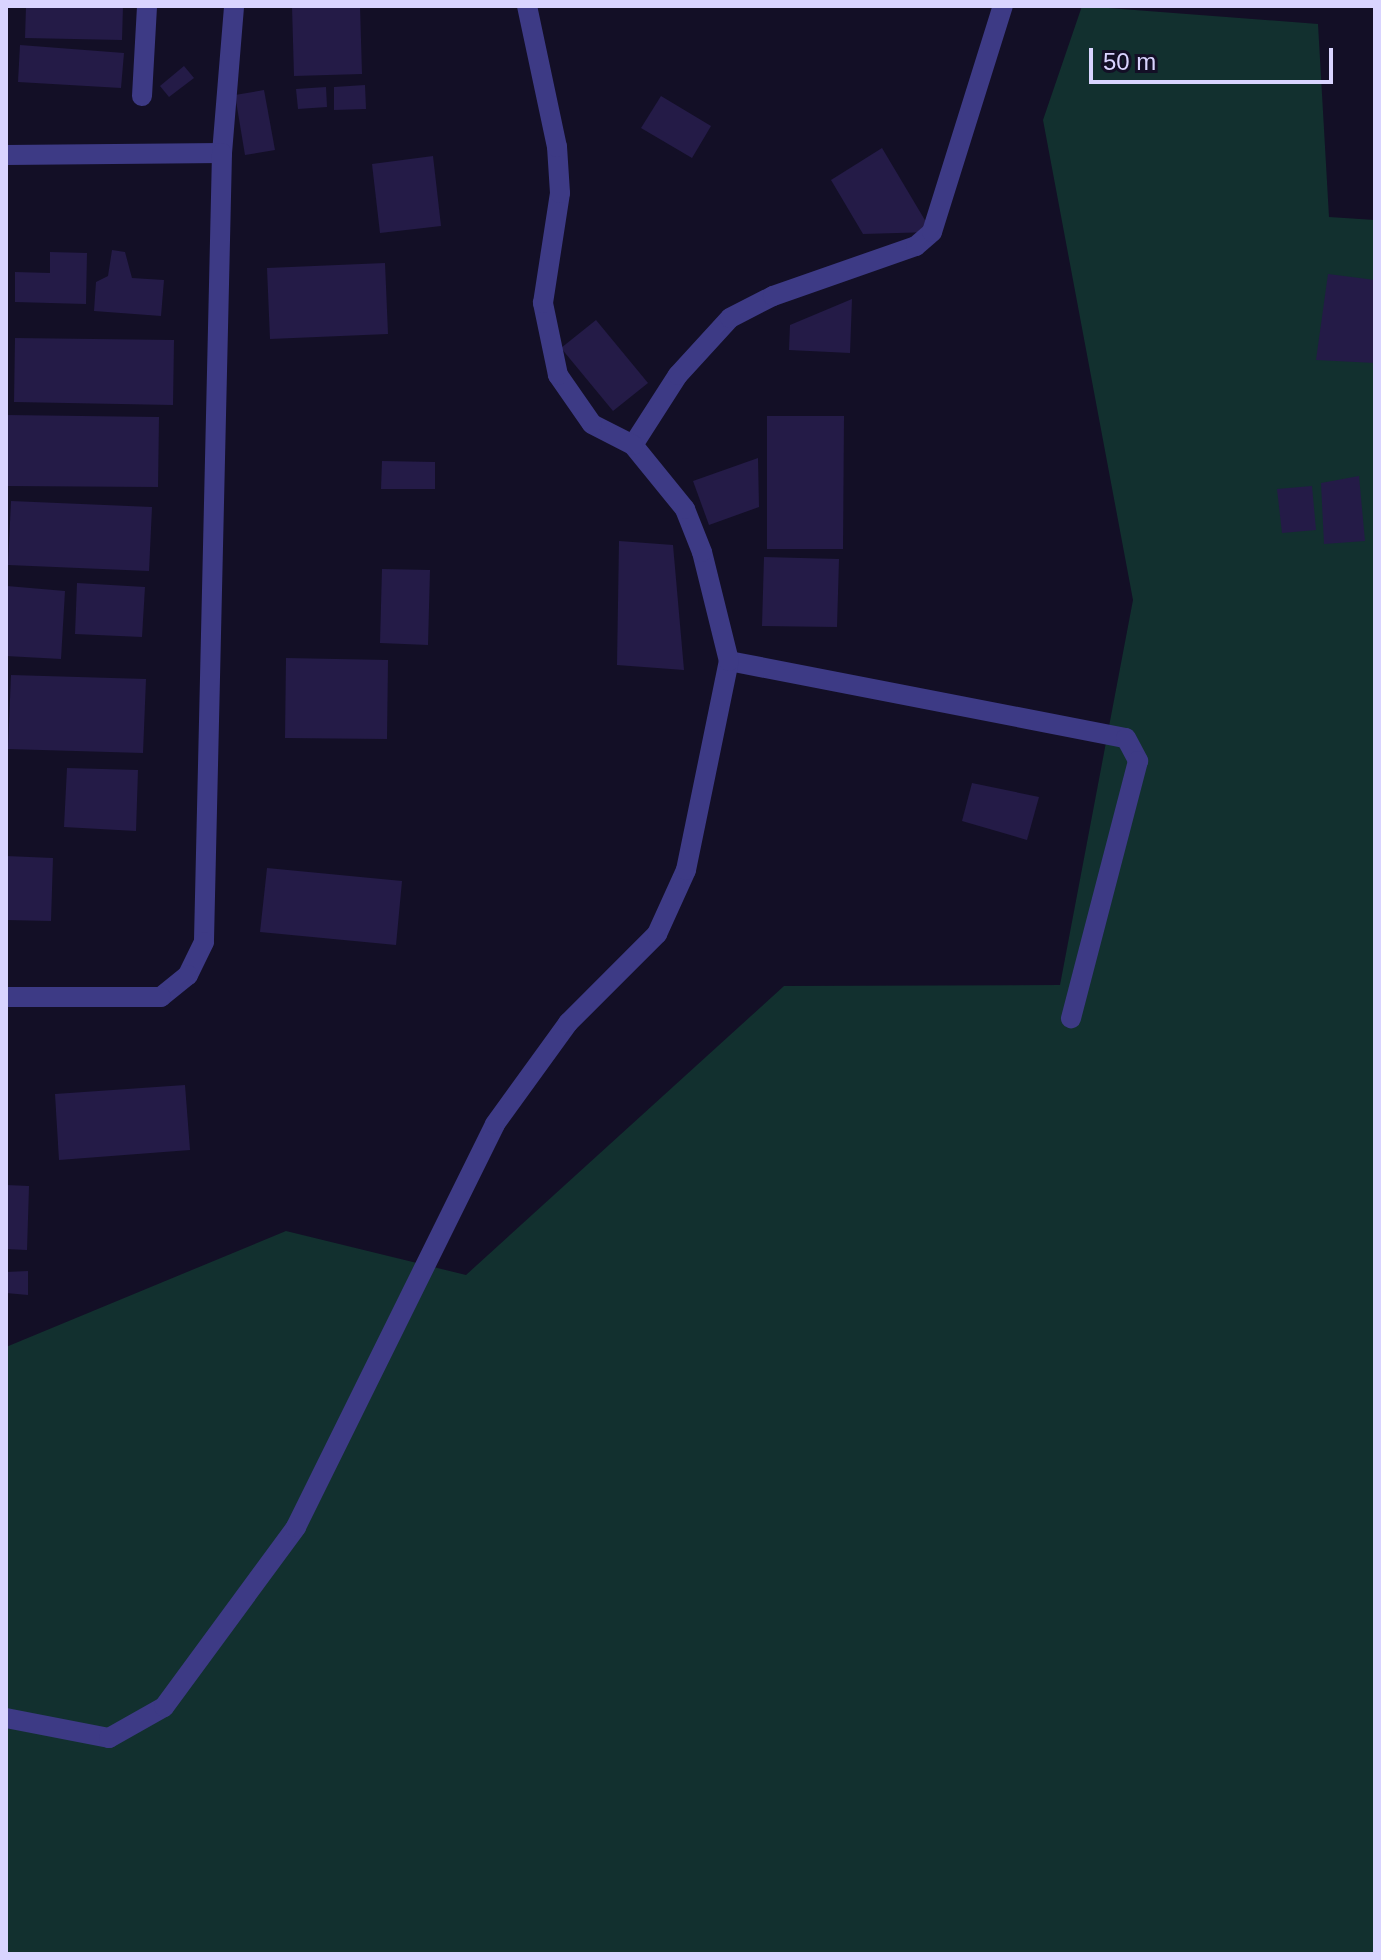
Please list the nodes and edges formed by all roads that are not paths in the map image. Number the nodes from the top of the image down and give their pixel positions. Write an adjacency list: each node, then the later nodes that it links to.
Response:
1 (147, 6): 5 (street)
2 (234, 6): 6 (street)
3 (527, 6): 8 (street)
4 (1003, 6): 8 (street)
5 (142, 96)
6 (222, 153): 7 (street); 10 (street)
7 (6, 155)
8 (633, 445): 9 (street)
9 (729, 661): 11 (street); 12 (street)
10 (6, 997)
11 (1071, 1018)
12 (6, 1718)

